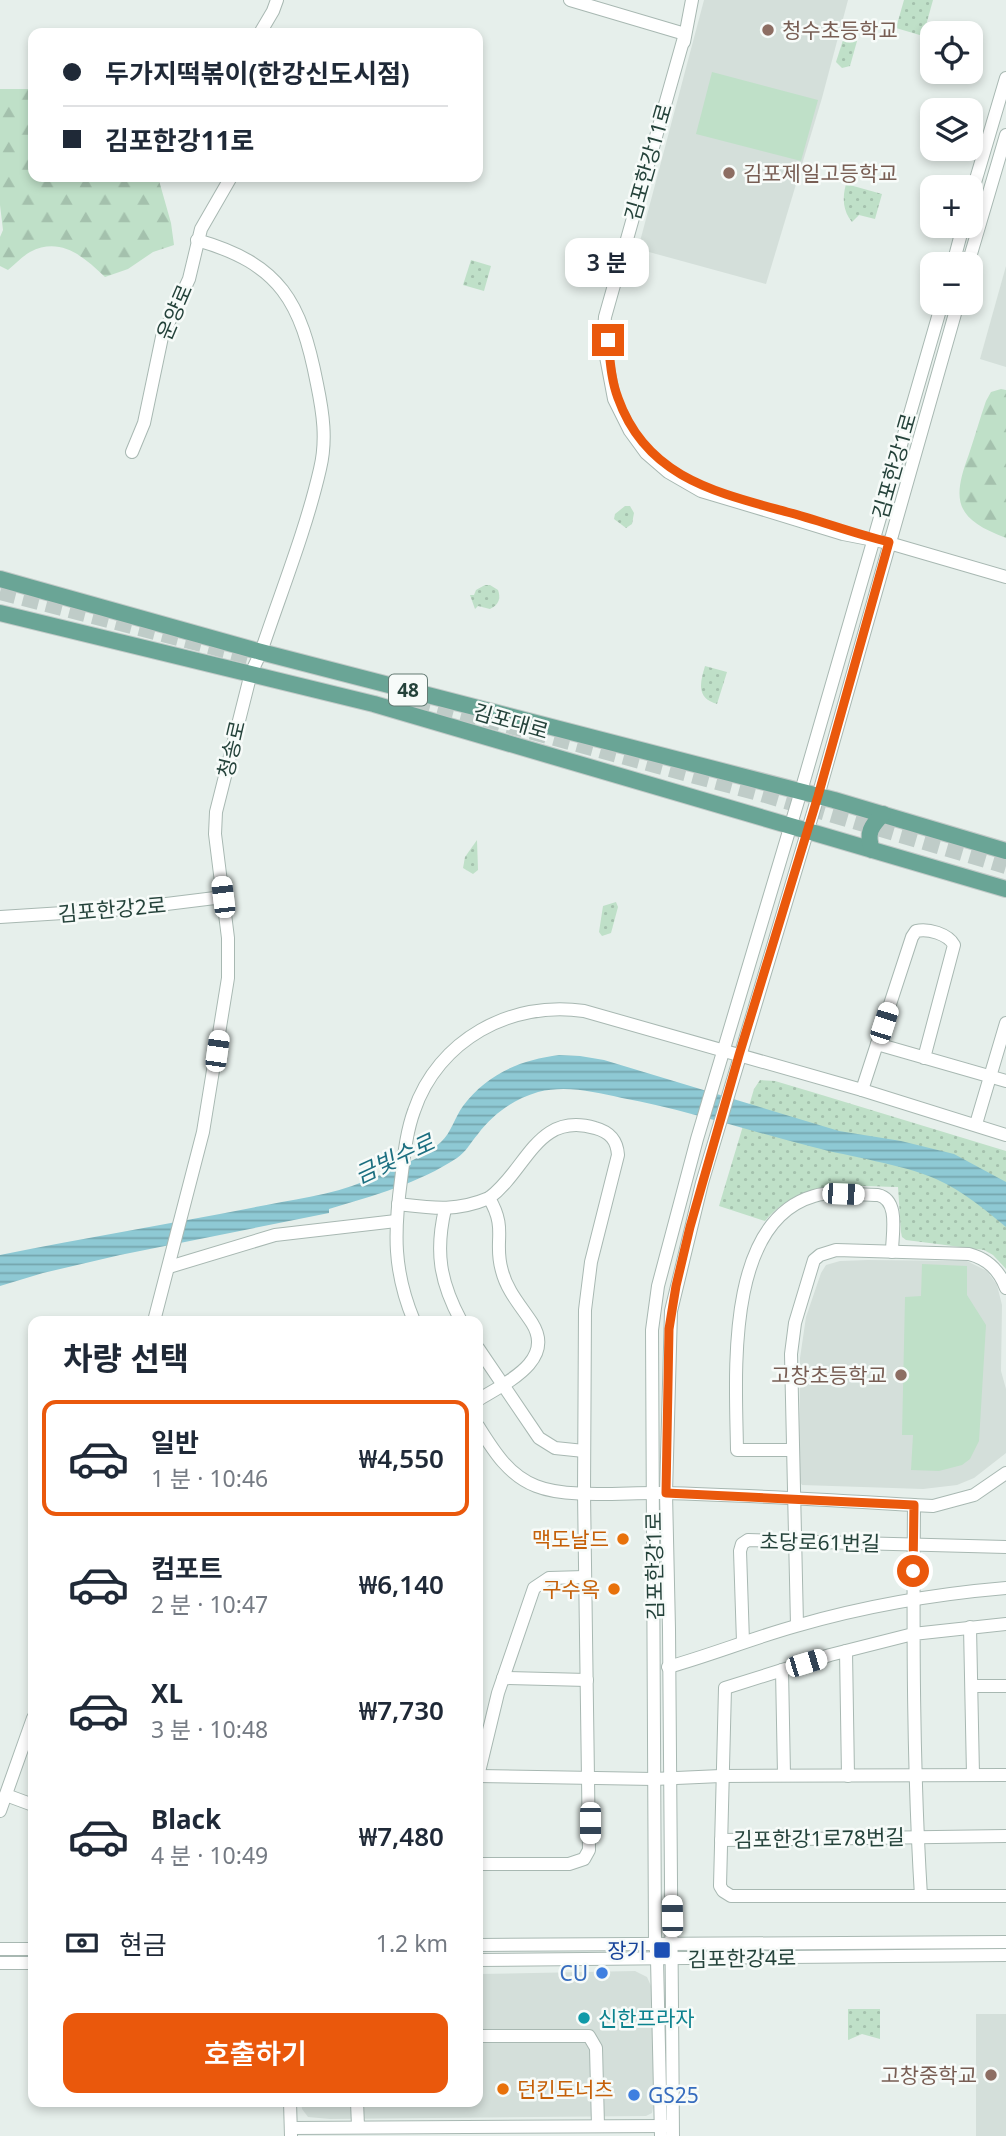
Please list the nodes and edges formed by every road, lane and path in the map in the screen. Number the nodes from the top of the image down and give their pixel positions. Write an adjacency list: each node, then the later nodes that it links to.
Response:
1 (277, 0): 4 (street)
2 (570, 0): 5 (street)
3 (692, 0): 5 (street, 김포한강11로)
4 (263, 28)
5 (685, 34): 16 (street, 김포한강11로)
6 (1006, 78): 7 (street)
7 (1000, 122): 9 (street)
8 (1006, 135): 12 (street)
9 (979, 175)
10 (227, 182): 11 (street, 운양로)
11 (197, 240): 15 (street, 운양로); 21 (street, 청송로)
12 (972, 252)
13 (938, 315): 16 (street, 김포한강1로)
14 (955, 315): 17 (street, 김포한강1로)
15 (132, 452)
16 (873, 538): 17 (street, 김포한강11로); 23 (street, 김포한강1로)
17 (889, 542): 18 (street, 김포한강11로); 24 (street, 김포한강1로)
18 (1006, 577)
19 (0, 579): 21 (main road, 김포대로 / 48)
20 (0, 613): 22 (main road, 김포대로 / 48)
21 (261, 652): 22 (street, 청송로); 23 (main road, 김포대로 / 48)
22 (251, 673): 26 (main road, 김포대로 / 48); 31 (street, 청송로)
23 (801, 791): 24 (main road, 김포대로 / 48); 26 (street, 김포한강1로)
24 (818, 796): 25 (main road, 김포대로 / 48); 27 (street, 김포한강1로)
25 (883, 814): 28 (main road); 29 (main road, 김포대로 / 48)
26 (791, 825): 27 (main road, 김포대로 / 48); 35 (street, 김포한강1로)
27 (807, 832): 28 (main road, 김포대로 / 48); 36 (street, 김포한강1로)
28 (872, 850): 30 (main road, 김포대로 / 48)
29 (1006, 850)
30 (1006, 889)
31 (223, 897): 32 (street, 김포한강2로); 48 (street, 청송로)
32 (0, 917)
33 (1006, 1023): 38 (street)
34 (877, 1044): 37 (street); 37 (street); 40 (street)
35 (722, 1050): 36 (street); 44 (street); 61 (street, 김포한강1로)
36 (739, 1055): 40 (street); 61 (street, 김포한강1로)
37 (924, 1058): 38 (street)
38 (990, 1077): 39 (street); 41 (street)
39 (1006, 1082)
40 (862, 1090): 41 (street)
41 (976, 1124): 42 (street)
42 (1006, 1135)
43 (489, 1198): 45 (street); 54 (street); 58 (street)
44 (398, 1202): 45 (street); 46 (street)
45 (445, 1209): 52 (street)
46 (396, 1221): 48 (street); 51 (street)
47 (891, 1252): 49 (street); 57 (street); 57 (street)
48 (171, 1262): 50 (street, 청송로)
49 (1006, 1289)
50 (155, 1316)
51 (412, 1316)
52 (458, 1316)
53 (483, 1356): 54 (street)
54 (502, 1385): 55 (street); 58 (street)
55 (483, 1397)
56 (483, 1433): 60 (street)
57 (793, 1450): 62 (street)
58 (584, 1451): 60 (street)
59 (1006, 1473): 63 (street)
60 (584, 1493): 61 (street); 67 (street)
61 (660, 1493): 62 (street); 76 (street, 김포한강1로); 94 (street, 김포한강1로)
62 (794, 1500): 63 (street); 64 (street)
63 (914, 1505): 65 (street, 김포한강1로78번길)
64 (796, 1542): 65 (street, 초당로61번길); 71 (street); 74 (street, 초당로61번길)
65 (914, 1544): 66 (street, 초당로61번길); 69 (street, 김포한강1로78번길)
66 (1003, 1544)
67 (585, 1577): 78 (street); 79 (street)
68 (1006, 1588): 69 (street)
69 (913, 1598): 71 (street); 73 (street, 김포한강1로78번길)
70 (1006, 1624): 72 (street, 김포한강1로78번길)
71 (797, 1625): 74 (street)
72 (970, 1627): 73 (street, 김포한강1로78번길); 80 (street)
73 (913, 1634): 75 (street, 김포한강1로78번길); 91 (street, 김포한강1로78번길)
74 (743, 1642): 76 (street)
75 (846, 1651): 77 (street, 김포한강1로78번길); 90 (street)
76 (668, 1667): 93 (street, 김포한강1로)
77 (782, 1670): 88 (street, 김포한강1로78번길); 89 (street)
78 (503, 1678): 79 (street); 84 (street)
79 (587, 1680): 92 (street)
80 (972, 1686): 81 (street); 85 (street)
81 (1006, 1686)
82 (28, 1734): 95 (street)
83 (28, 1742): 95 (street)
84 (483, 1756)
85 (973, 1775): 86 (street); 91 (street)
86 (1006, 1775)
87 (483, 1776): 92 (street)
88 (721, 1776): 89 (street); 93 (street); 101 (street, 김포한강1로78번길)
89 (784, 1776): 90 (street)
90 (848, 1776): 91 (street)
91 (914, 1776): 100 (street, 김포한강1로78번길)
92 (589, 1778): 94 (street); 102 (street)
93 (669, 1778): 94 (street); 107 (street, 김포한강1로)
94 (654, 1779): 106 (street, 김포한강1로)
95 (8, 1796): 96 (street); 97 (street); 98 (street)
96 (28, 1803)
97 (0, 1811)
98 (0, 1819)
99 (1006, 1836): 100 (street, 김포한강1로78번길)
100 (918, 1837): 101 (street, 김포한강1로78번길); 103 (street, 김포한강1로78번길)
101 (721, 1840): 103 (street, 김포한강1로78번길)
102 (483, 1864)
103 (922, 1896): 104 (street, 김포한강1로78번길)
104 (1006, 1896)
105 (1006, 1942): 107 (street, 김포한강4로)
106 (655, 1943): 107 (street, 김포한강4로); 108 (street, 김포한강4로); 112 (street, 김포한강1로)
107 (672, 1943): 113 (street, 김포한강1로)
108 (483, 1945)
109 (0, 1949): 110 (street)
110 (28, 1949)
111 (1006, 1955): 113 (street, 김포한강4로)
112 (657, 1959): 113 (street, 김포한강4로); 114 (street, 김포한강4로); 122 (street, 김포한강1로)
113 (672, 1959): 122 (street, 김포한강1로)
114 (483, 1960)
115 (0, 1963): 116 (street)
116 (28, 1963)
117 (483, 2036): 121 (street)
118 (290, 2107): 123 (street)
119 (357, 2107): 120 (street)
120 (358, 2126): 121 (street); 123 (street)
121 (598, 2126): 122 (street)
122 (667, 2131)
123 (291, 2132)

